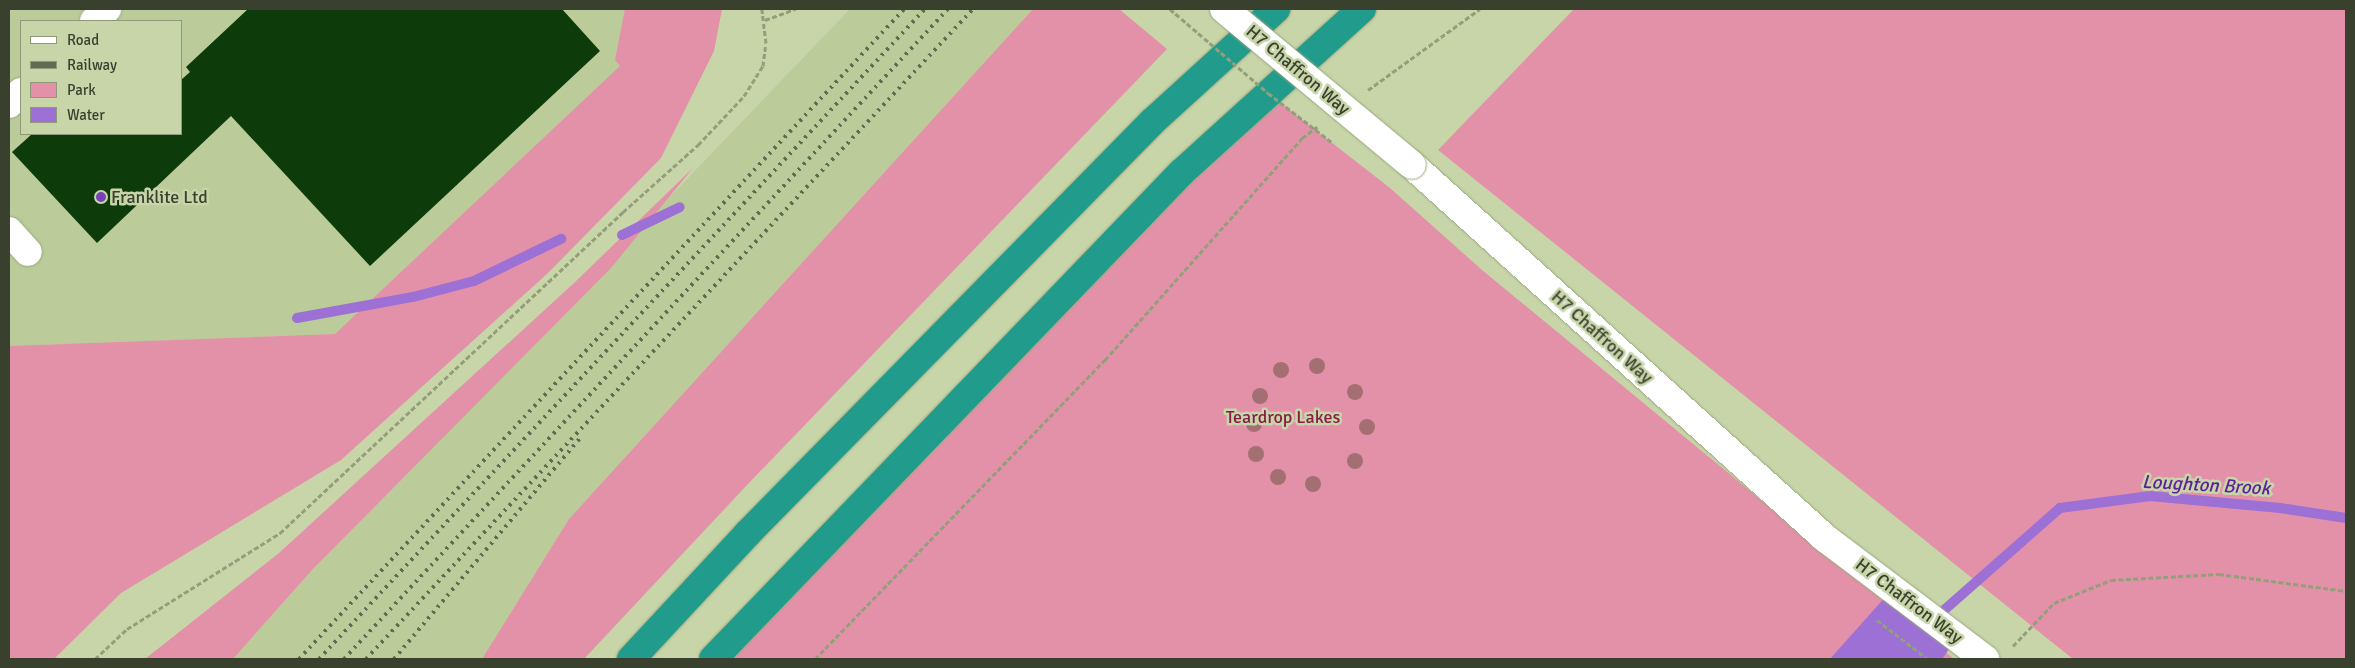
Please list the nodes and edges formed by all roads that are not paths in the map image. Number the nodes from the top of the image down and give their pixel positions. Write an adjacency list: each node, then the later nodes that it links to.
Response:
1 (107, 9): 5 (street)
2 (1224, 9): 10 (street, H7 Chaffron Way, bridge)
3 (1276, 9): 11 (highway)
4 (1362, 9): 12 (highway)
5 (95, 20)
6 (20, 93): 7 (street)
7 (9, 104)
8 (9, 231): 9 (street)
9 (28, 252)
10 (1996, 656)
11 (631, 659)
12 (713, 659)

